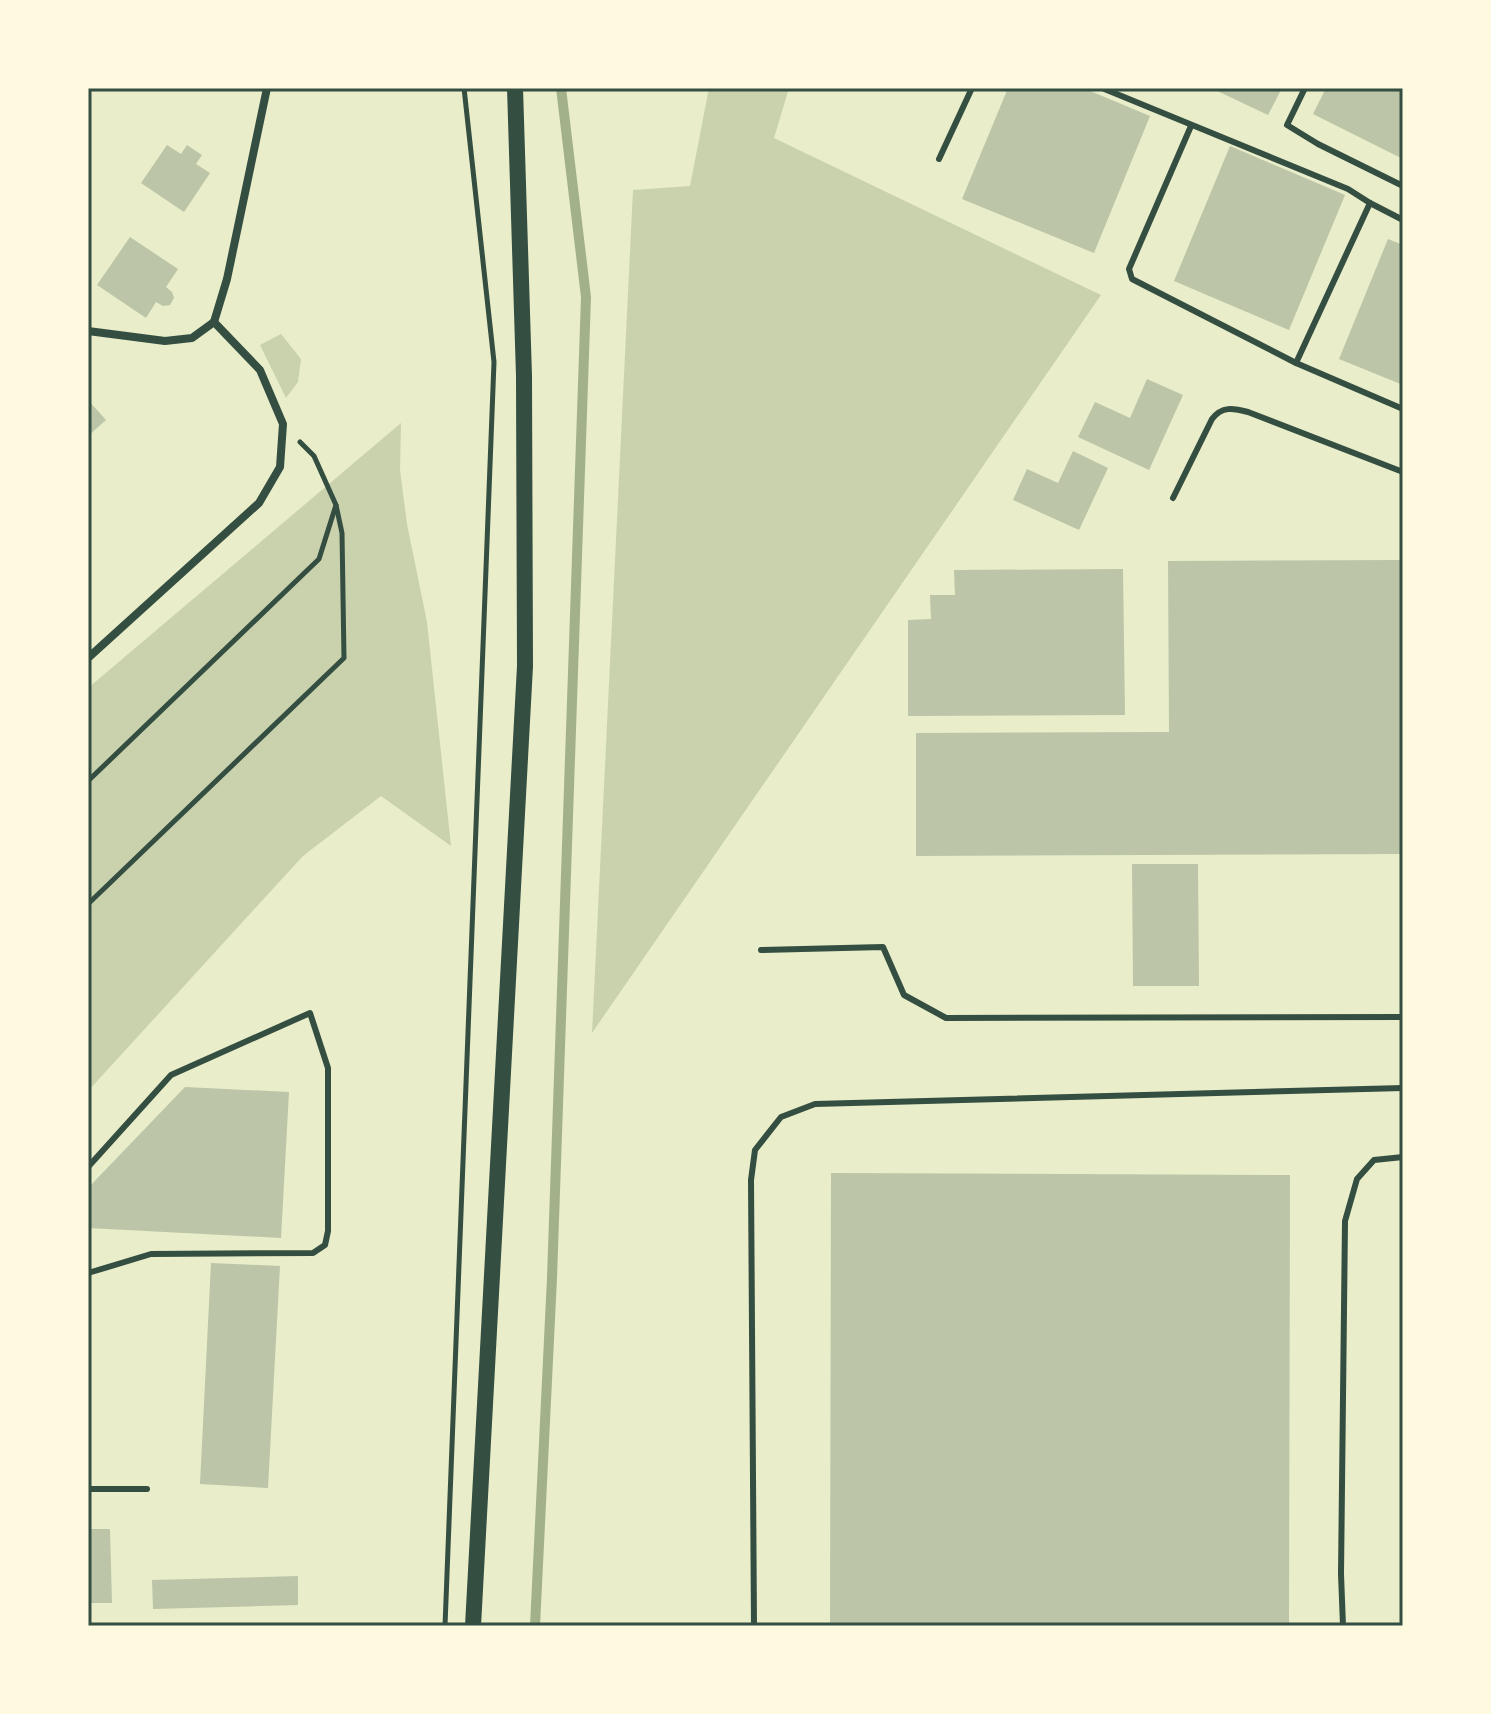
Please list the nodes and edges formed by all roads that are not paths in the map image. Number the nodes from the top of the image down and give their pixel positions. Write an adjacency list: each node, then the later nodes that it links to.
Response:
1 (267, 88): 11 (street)
2 (515, 88): 26 (main road)
3 (972, 88): 7 (lane)
4 (1102, 88): 6 (lane)
5 (1305, 88): 8 (lane)
6 (1191, 126): 9 (lane); 13 (lane)
7 (939, 159)
8 (1403, 186)
9 (1370, 203): 10 (lane); 13 (lane)
10 (1403, 220)
11 (214, 322): 12 (street); 17 (street)
12 (88, 331)
13 (1296, 363): 14 (lane)
14 (1403, 409)
15 (1403, 472): 16 (lane)
16 (1173, 498)
17 (88, 658)
18 (761, 950): 19 (lane)
19 (1403, 1017)
20 (1403, 1088): 27 (lane)
21 (1403, 1157): 28 (lane)
22 (88, 1167): 23 (lane)
23 (88, 1273)
24 (88, 1489): 25 (lane)
25 (147, 1489)
26 (473, 1626)
27 (754, 1626)
28 (1343, 1626)

